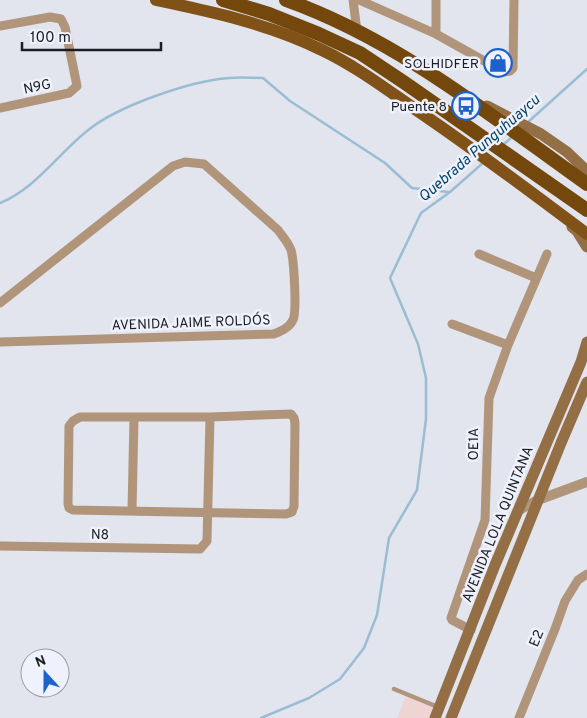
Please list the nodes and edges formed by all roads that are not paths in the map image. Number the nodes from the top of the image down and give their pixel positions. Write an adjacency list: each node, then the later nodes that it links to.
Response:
1 (156, 0): 13 (main road)
2 (223, 0): 16 (highway)
3 (286, 0): 9 (highway)
4 (353, 0): 9 (street)
5 (359, 0): 10 (street)
6 (436, 0): 10 (street)
7 (514, 0): 10 (street)
8 (0, 26): 12 (street, N9G)
9 (358, 31): 11 (highway)
10 (436, 34)
11 (433, 75): 14 (main road); 15 (highway)
12 (0, 108)
13 (504, 171): 17 (main road); 18 (main road)
14 (587, 171)
15 (587, 184)
16 (587, 210)
17 (587, 234)
18 (587, 247)
19 (479, 254): 21 (street)
20 (547, 254): 21 (street, OE1A)
21 (536, 278): 26 (street, OE1A)
22 (0, 303): 24 (street, AVENIDA JAIME ROLDÓS)
23 (452, 324): 26 (street)
24 (0, 342)
25 (587, 342): 33 (main road, AVENIDA LOLA QUINTANA)
26 (508, 345): 39 (street, OE1A)
27 (587, 360): 37 (main road, AVENIDA LOLA QUINTANA)
28 (587, 382): 32 (main road, AVENIDA LOLA QUINTANA)
29 (134, 418): 30 (street); 34 (street); 34 (street)
30 (210, 418): 35 (street); 35 (street)
31 (587, 482): 32 (street)
32 (538, 500): 33 (street); 37 (main road, AVENIDA LOLA QUINTANA)
33 (519, 510): 39 (main road, AVENIDA LOLA QUINTANA)
34 (132, 511): 35 (street)
35 (208, 513): 36 (street, N8)
36 (0, 546)
37 (510, 571): 42 (main road, AVENIDA LOLA QUINTANA)
38 (587, 574): 43 (street, E2)
39 (471, 630): 41 (main road, AVENIDA LOLA QUINTANA)
40 (394, 690): 41 (lane)
41 (437, 713)
42 (451, 718)
43 (519, 718)

